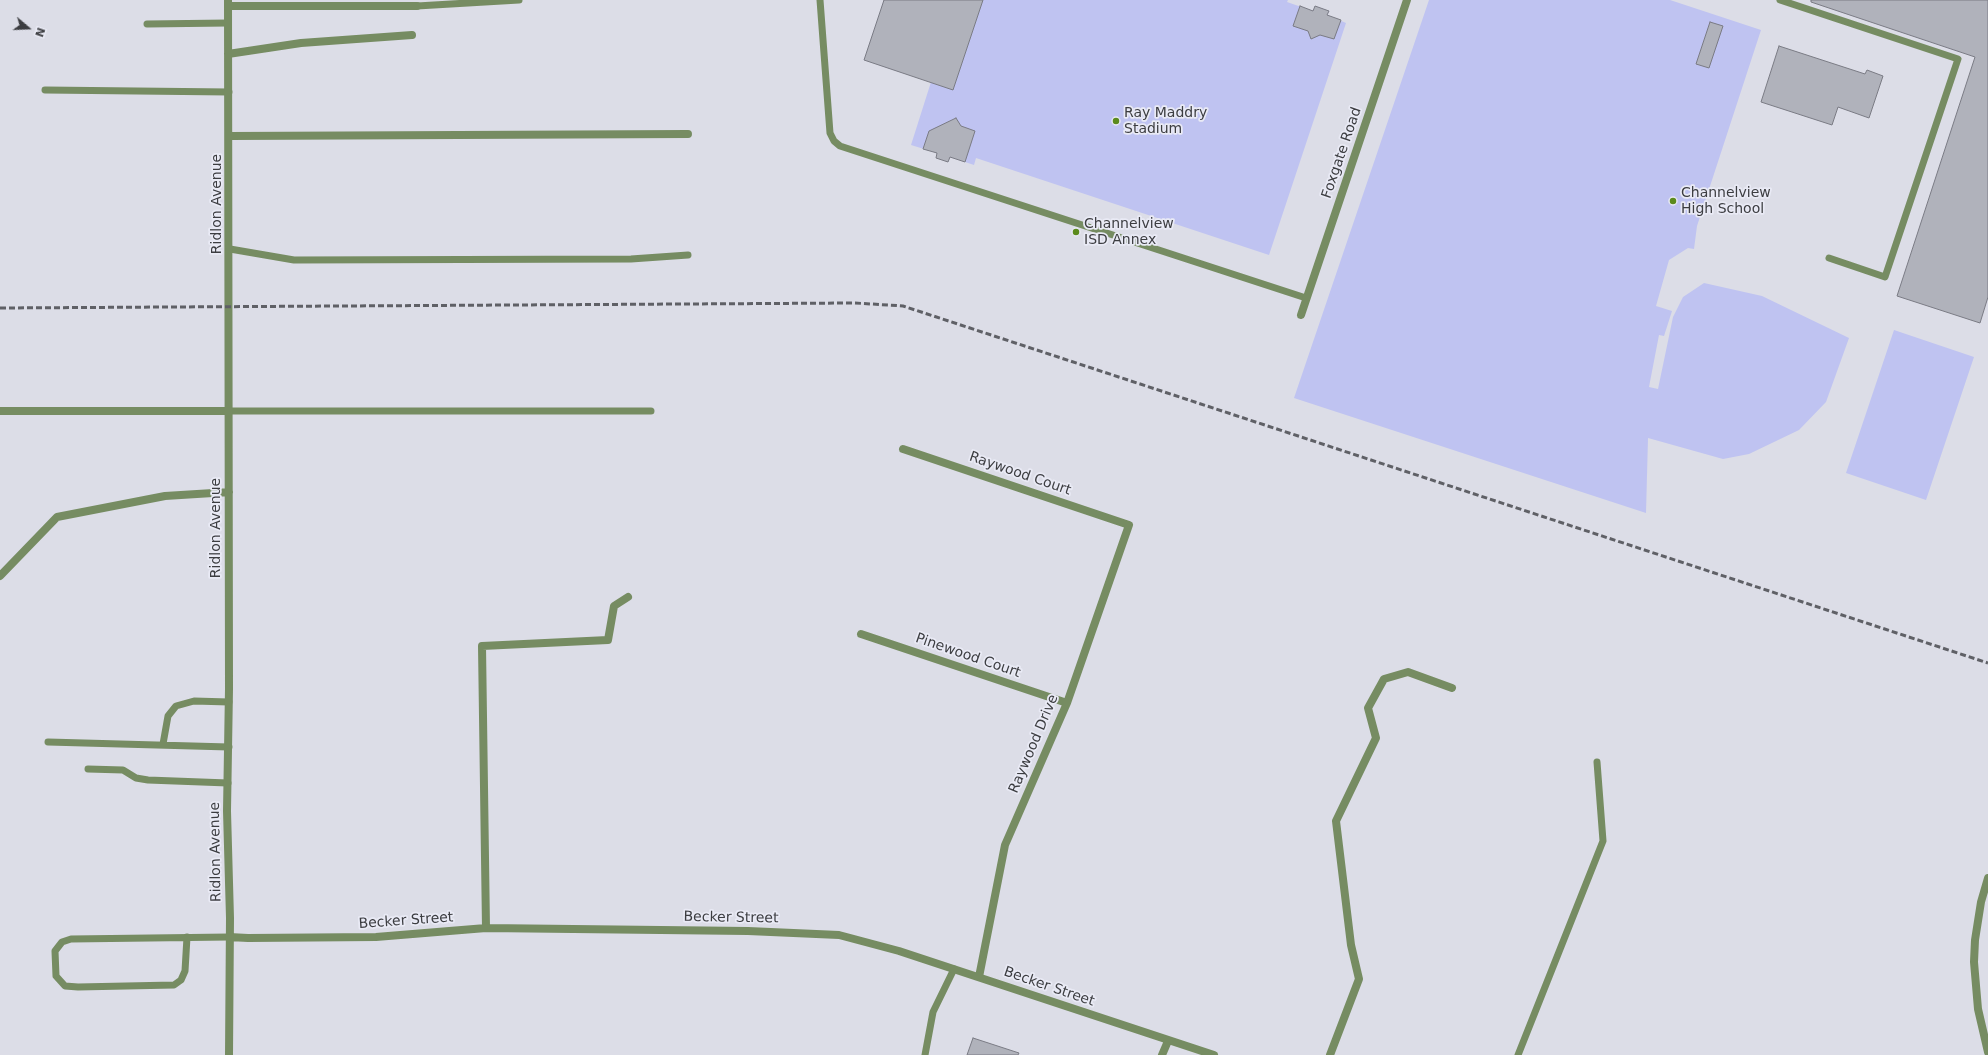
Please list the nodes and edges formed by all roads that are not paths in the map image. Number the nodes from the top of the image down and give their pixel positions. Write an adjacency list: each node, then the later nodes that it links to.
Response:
1 (519, 0): 6 (lane)
2 (820, 0): 18 (lane)
3 (1407, 0): 18 (street, Foxgate Road)
4 (1780, 0): 17 (lane)
5 (228, 3): 6 (street); 7 (street, Ridlon Avenue)
6 (418, 6)
7 (228, 22): 8 (lane); 10 (street, Ridlon Avenue)
8 (147, 24)
9 (412, 36): 10 (street)
10 (228, 54): 12 (street, Ridlon Avenue)
11 (45, 90): 12 (lane)
12 (229, 92): 14 (street, Ridlon Avenue)
13 (688, 134): 14 (street)
14 (230, 136): 15 (street, Ridlon Avenue)
15 (230, 249): 16 (lane); 20 (street, Ridlon Avenue)
16 (688, 255)
17 (1829, 258)
18 (1306, 298): 19 (street, Foxgate Road)
19 (1300, 315)
20 (229, 411): 21 (lane); 22 (street); 24 (street, Ridlon Avenue)
21 (651, 411)
22 (0, 412)
23 (903, 449): 25 (street, Raywood Court)
24 (229, 492): 26 (street); 30 (street, Ridlon Avenue)
25 (1129, 525): 31 (street, Raywood Drive)
26 (0, 576)
27 (628, 598): 39 (street)
28 (861, 634): 31 (street, Pinewood Court)
29 (1452, 688): 50 (street)
30 (230, 702): 33 (lane); 34 (street, Ridlon Avenue)
31 (1067, 703): 43 (street, Raywood Drive)
32 (48, 742): 33 (lane)
33 (163, 744): 34 (lane)
34 (229, 747): 37 (street, Ridlon Avenue)
35 (1597, 762): 51 (lane)
36 (88, 769): 37 (lane)
37 (228, 783): 41 (street, Ridlon Avenue)
38 (1988, 878): 45 (street)
39 (486, 928): 41 (street, Becker Street); 42 (street, Becker Street)
40 (187, 937): 40 (lane); 41 (lane)
41 (229, 937): 46 (street, Ridlon Avenue)
42 (954, 969): 43 (street, Becker Street); 47 (lane)
43 (979, 977): 44 (street, Becker Street)
44 (1168, 1041): 48 (street); 49 (street, Becker Street)
45 (1988, 1052)
46 (229, 1055)
47 (925, 1055)
48 (1162, 1055)
49 (1214, 1055)
50 (1330, 1055)
51 (1518, 1055)

